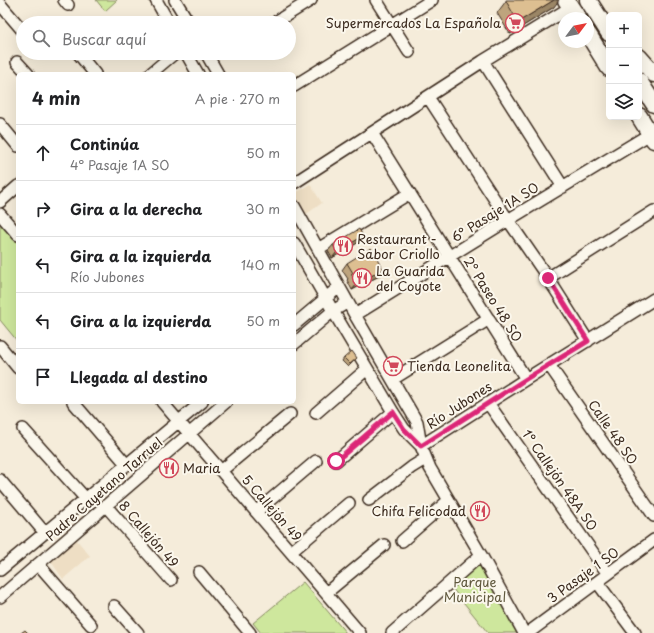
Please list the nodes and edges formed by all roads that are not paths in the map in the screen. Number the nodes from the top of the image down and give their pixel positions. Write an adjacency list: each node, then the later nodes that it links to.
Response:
1 (156, 0): 9 (street)
2 (175, 0): 10 (street)
3 (311, 0): 11 (street)
4 (376, 0): 14 (street)
5 (432, 0): 14 (street)
6 (590, 3): 12 (highway); 15 (highway)
7 (0, 4): 13 (street)
8 (572, 8): 23 (street)
9 (165, 16)
10 (184, 16)
11 (285, 16)
12 (606, 21)
13 (16, 23)
14 (392, 25): 17 (street); 33 (street)
15 (606, 28)
16 (594, 44): 25 (highway)
17 (409, 52)
18 (84, 60): 27 (street)
19 (167, 60): 28 (street)
20 (190, 60): 29 (street)
21 (210, 60): 30 (street)
22 (642, 60): 31 (highway)
23 (483, 61): 34 (street); 42 (street)
24 (17, 62): 26 (street)
25 (606, 63)
26 (26, 72)
27 (93, 72)
28 (152, 72)
29 (197, 72)
30 (217, 72)
31 (654, 74)
32 (641, 84): 35 (highway)
33 (296, 85)
34 (428, 97): 38 (street); 49 (street)
35 (654, 104)
36 (641, 120): 39 (highway)
37 (0, 124): 40 (street)
38 (372, 133): 41 (street); 44 (street, 2° Paseo 48 SO)
39 (652, 137): 42 (street, 6° Pasaje 1A SO)
40 (16, 144)
41 (296, 182)
42 (563, 187): 49 (street, 6° Pasaje 1A SO)
43 (16, 188): 45 (street)
44 (410, 193): 52 (street); 53 (street, 2° Paseo 48 SO)
45 (0, 202)
46 (296, 210): 52 (street)
47 (654, 211): 54 (street)
48 (0, 214): 50 (street)
49 (508, 220): 53 (street, 6° Pasaje 1A SO); 54 (street)
50 (16, 233)
51 (296, 246): 56 (street)
52 (318, 249): 55 (street)
53 (449, 257): 60 (street, 6° Pasaje 1A SO); 61 (street, 2° Paseo 48 SO)
54 (548, 278): 63 (street)
55 (339, 287): 56 (street); 58 (street)
56 (326, 298): 59 (street); 62 (street)
57 (654, 299): 63 (street, Río Jubones)
58 (348, 302): 59 (street); 60 (street)
59 (333, 311): 64 (street); 68 (street)
60 (355, 315): 69 (street)
61 (489, 319): 69 (street); 70 (street, 2° Paseo 48 SO)
62 (296, 323)
63 (588, 341): 66 (street, Río Jubones)
64 (296, 342)
65 (0, 346): 67 (street)
66 (549, 365): 70 (street, Río Jubones); 95 (street, Calle 48 SO)
67 (16, 366)
68 (367, 369): 76 (street); 77 (street)
69 (392, 379): 82 (street)
70 (526, 379): 71 (street, Río Jubones)
71 (488, 403): 82 (street, Río Jubones); 105 (street, 1° Callejón 48A SO)
72 (75, 404): 86 (street)
73 (164, 404): 79 (street, 5 Callejón 49)
74 (200, 404): 79 (street, Padre Cayetano Tarruel)
75 (224, 404): 81 (street, Padre Cayetano Tarruel)
76 (393, 412): 82 (street); 85 (street)
77 (316, 413)
78 (290, 414): 87 (street)
79 (178, 422): 81 (street, 5 Callejón 49); 86 (street, Padre Cayetano Tarruel)
80 (23, 429): 89 (street)
81 (189, 434): 87 (street, 5 Callejón 49); 93 (street, Padre Cayetano Tarruel)
82 (421, 446): 83 (street)
83 (426, 459): 90 (street); 91 (street)
84 (316, 461): 94 (street)
85 (336, 461)
86 (127, 464): 89 (street, Padre Cayetano Tarruel)
87 (221, 472): 94 (street, 5 Callejón 49)
88 (0, 480): 96 (street)
89 (86, 499): 96 (street, Padre Cayetano Tarruel)
90 (369, 500)
91 (449, 500): 98 (street); 101 (street)
92 (349, 503): 100 (street)
93 (106, 506): 102 (street, Padre Cayetano Tarruel); 106 (street, 8 Callejón 49)
94 (256, 512): 100 (street, 5 Callejón 49)
95 (654, 516)
96 (45, 533): 103 (street, Padre Cayetano Tarruel)
97 (654, 540): 105 (street, 3 Pasaje 1 SO)
98 (402, 541)
99 (384, 545): 108 (street)
100 (291, 552): 108 (street, 5 Callejón 49)
101 (481, 555): 115 (street); 116 (street)
102 (38, 564): 109 (street, Padre Cayetano Tarruel); 111 (street)
103 (1, 567)
104 (199, 572): 113 (street)
105 (608, 574): 107 (street, 3 Pasaje 1 SO)
106 (171, 580)
107 (597, 582): 117 (street, 3 Pasaje 1 SO); 118 (street)
108 (326, 592): 114 (street, 5 Callejón 49)
109 (0, 597)
110 (114, 606): 112 (street)
111 (91, 625)
112 (138, 633)
113 (250, 633)
114 (360, 633)
115 (392, 633)
116 (524, 633)
117 (528, 633)
118 (634, 633)

